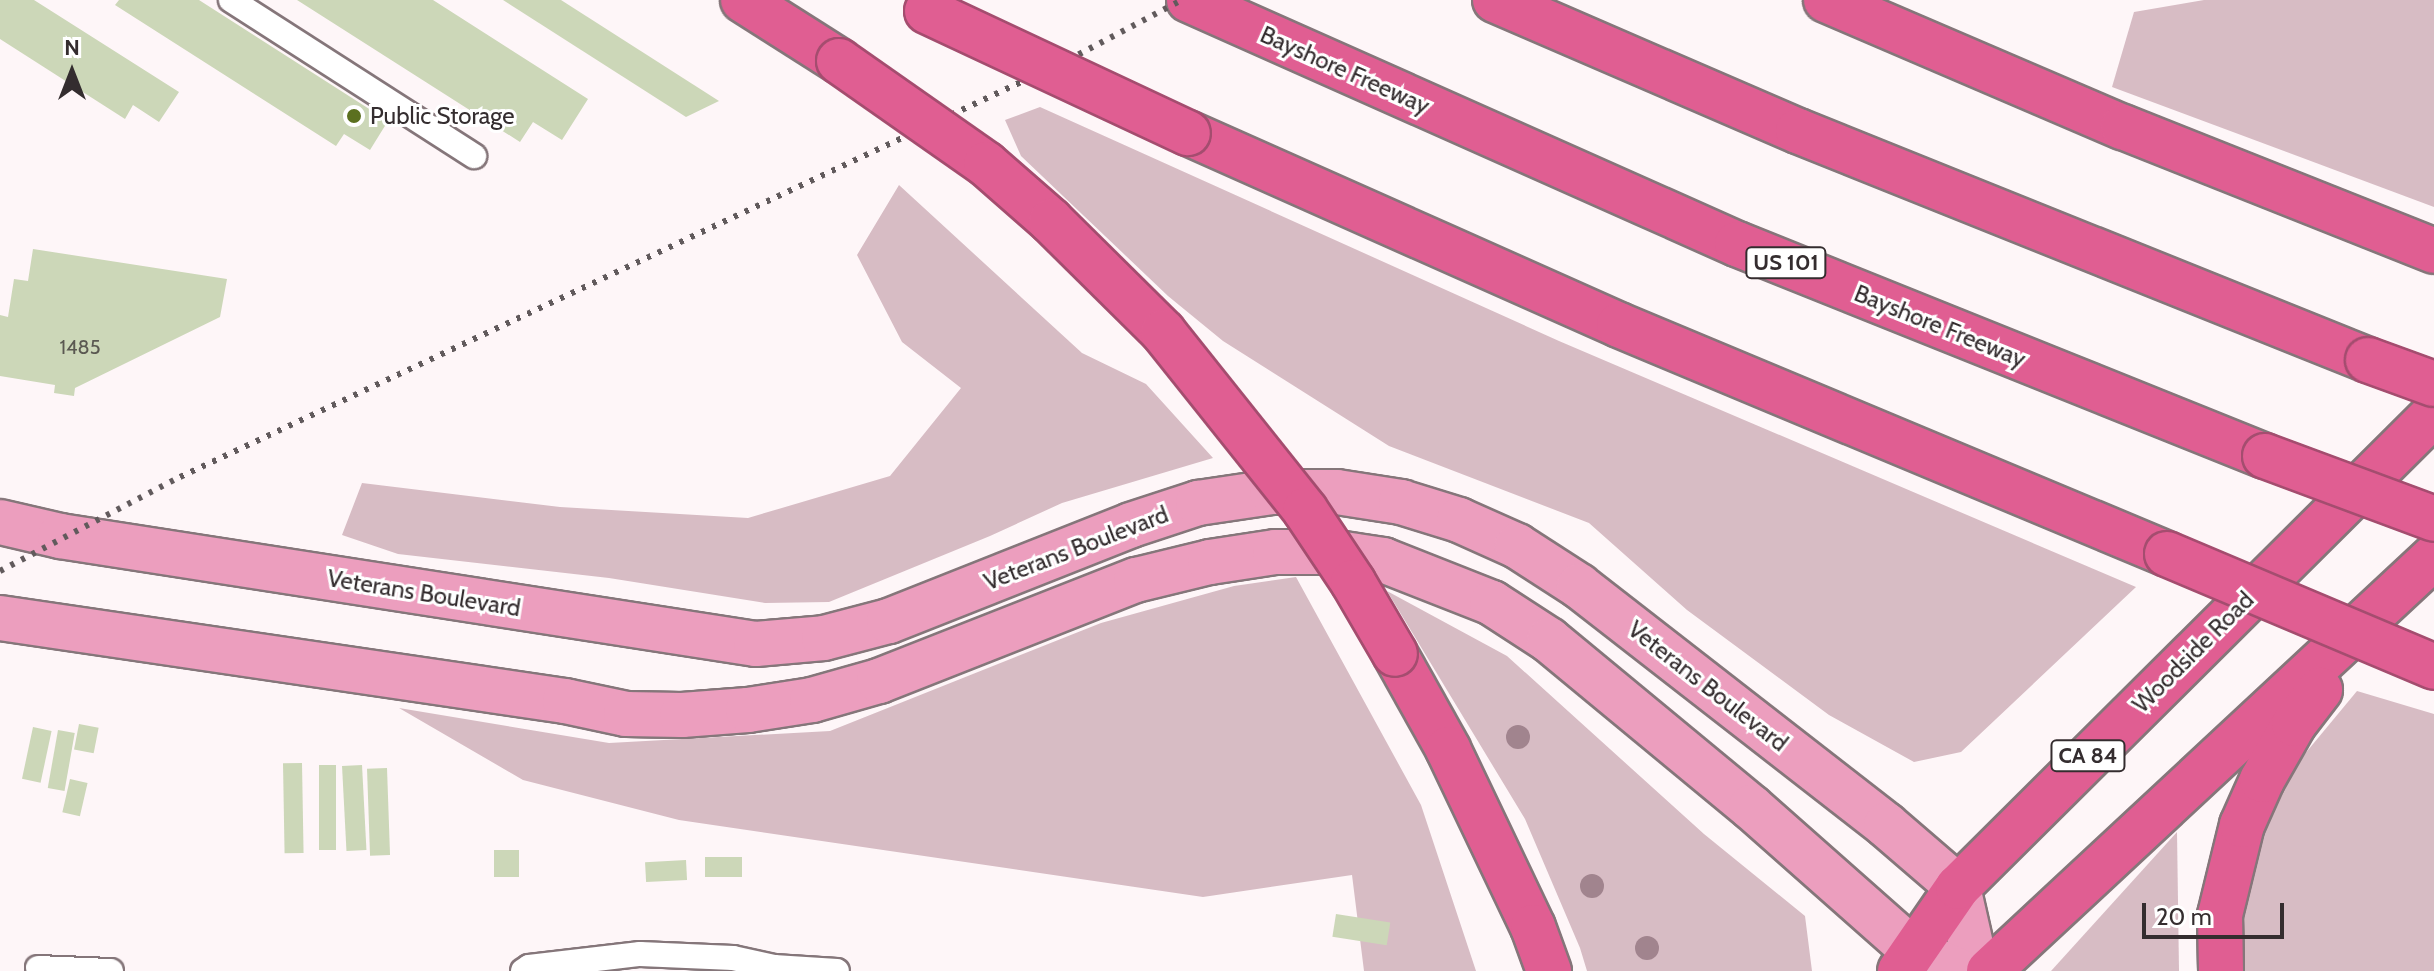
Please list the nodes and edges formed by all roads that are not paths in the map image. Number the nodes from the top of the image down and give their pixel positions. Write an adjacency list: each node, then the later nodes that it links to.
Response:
1 (231, 0): 7 (lane)
2 (743, 0): 26 (highway, bridge)
3 (1189, 0): 12 (highway, Bayshore Freeway / US 101, bridge)
4 (1495, 0): 10 (highway, bridge)
5 (1826, 0): 8 (highway)
6 (916, 6): 18 (highway, bridge)
7 (474, 156)
8 (2434, 251)
9 (2434, 374): 17 (highway)
10 (2434, 384)
11 (2434, 414): 17 (highway, Woodside Road)
12 (2434, 519)
13 (0, 522): 19 (main road, Veterans Boulevard)
14 (2434, 557): 15 (highway)
15 (2376, 613): 29 (highway); 30 (highway)
16 (0, 618): 20 (main road)
17 (2219, 626): 19 (highway, Woodside Road / CA 84)
18 (2434, 667)
19 (1958, 887): 20 (highway, Woodside Road / CA 84); 28 (main road)
20 (1907, 961): 27 (main road)
21 (38, 968): 23 (lane)
22 (774, 969): 24 (lane); 25 (lane)
23 (111, 971)
24 (523, 971)
25 (837, 971)
26 (1549, 971)
27 (1959, 971)
28 (1977, 971)
29 (1989, 971)
30 (2221, 971)

